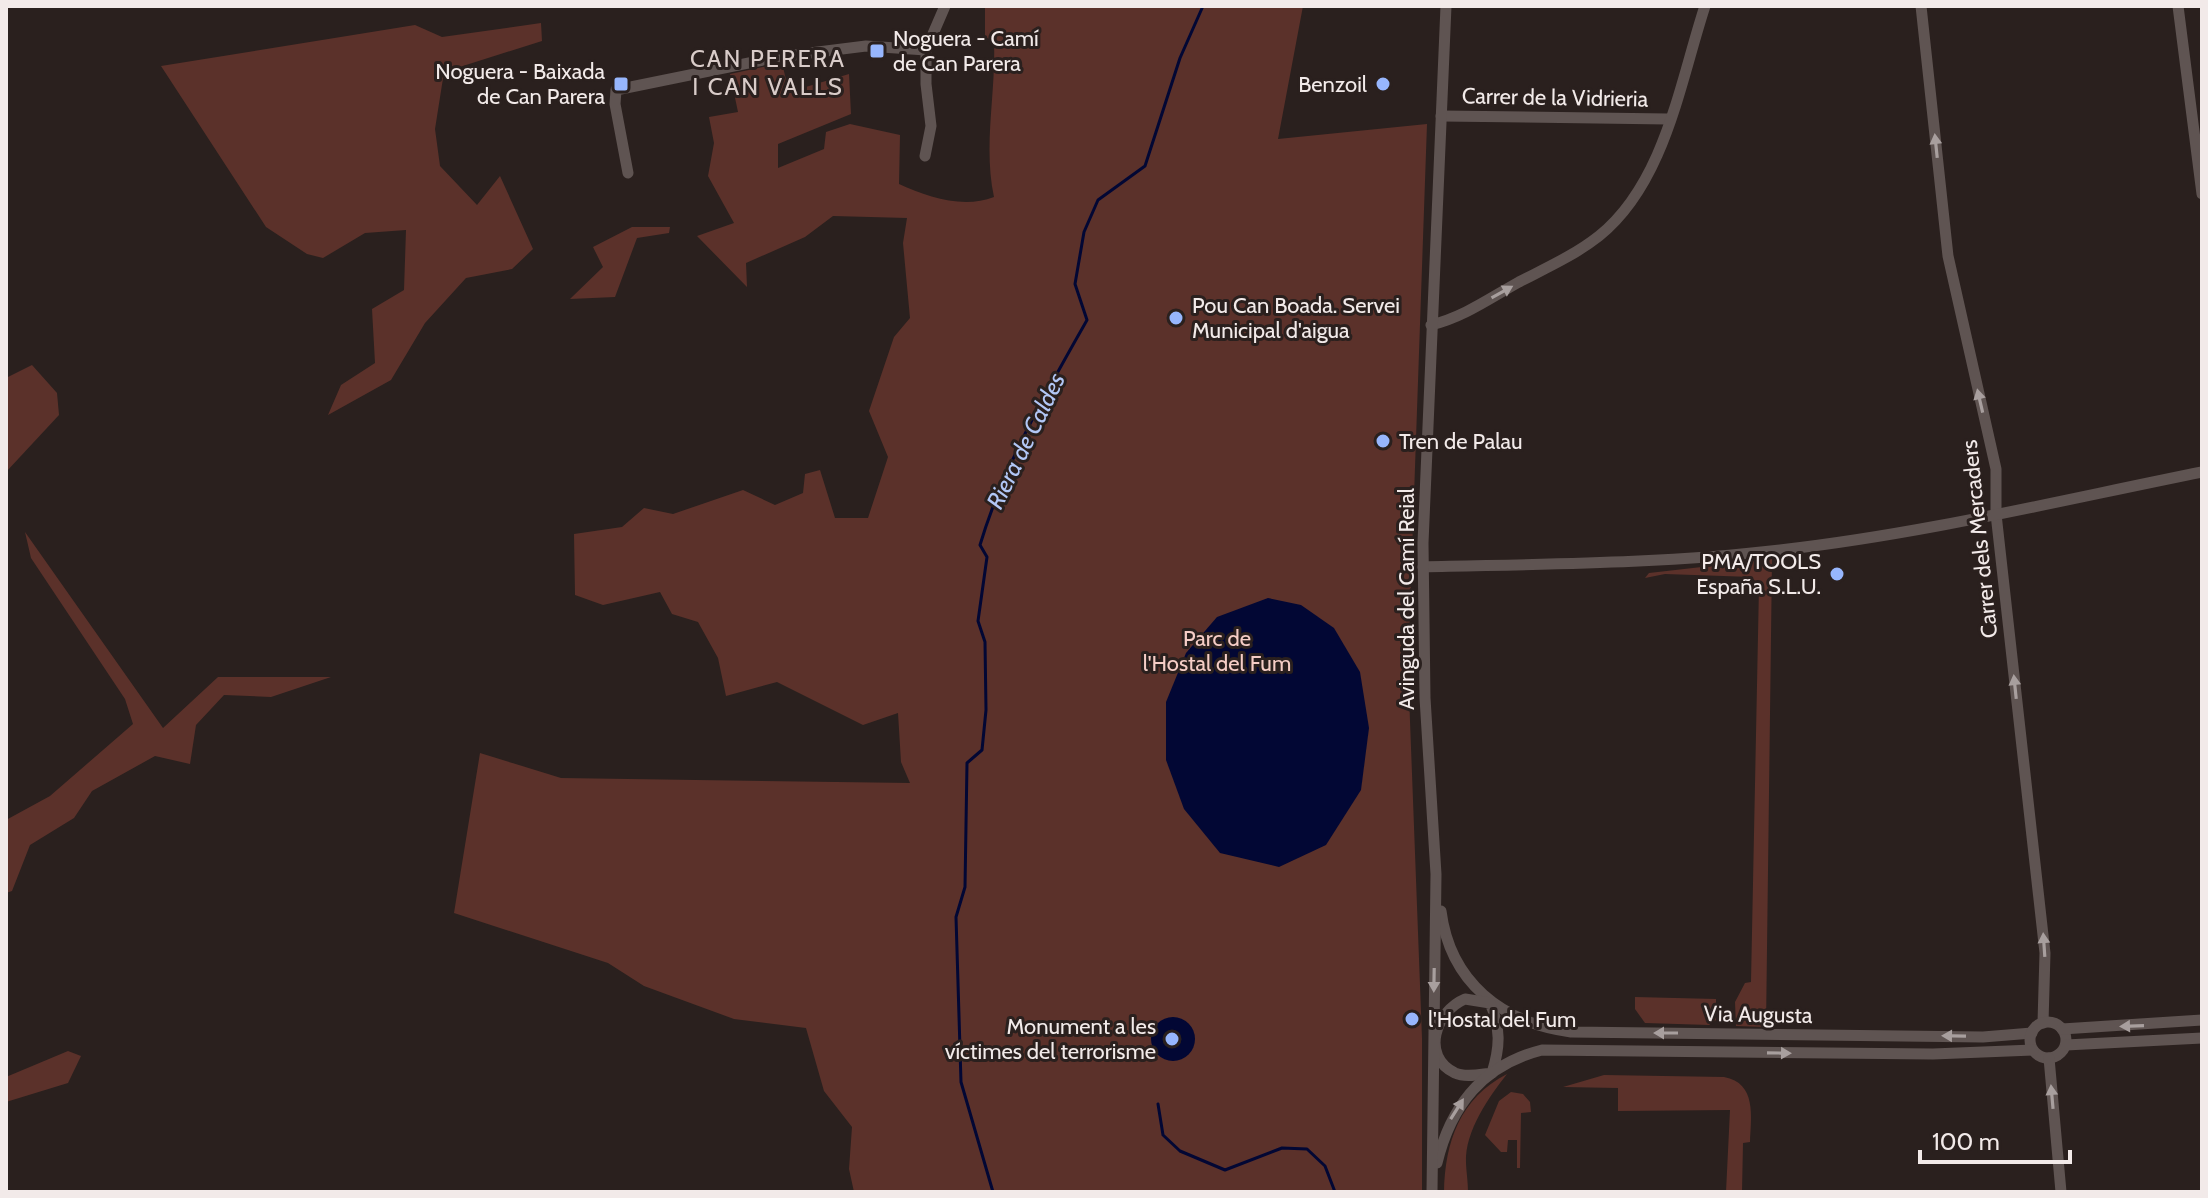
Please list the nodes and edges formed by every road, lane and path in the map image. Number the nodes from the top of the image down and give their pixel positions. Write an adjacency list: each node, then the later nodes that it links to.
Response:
1 (945, 6): 6 (street)
2 (1446, 6): 7 (street, Avinguda del Camí Reial)
3 (1705, 6): 8 (street)
4 (1921, 6): 14 (street, Carrer dels Mercaders, one-way to 4)
5 (2178, 6): 11 (street)
6 (926, 50): 9 (street); 10 (street)
7 (1441, 116): 8 (street, Carrer de la Vidrieria); 12 (street, Avinguda del Camí Reial)
8 (1668, 119): 12 (street, one-way to 8)
9 (925, 156)
10 (628, 173)
11 (2202, 194)
12 (1431, 325): 15 (street, Avinguda del Camí Reial)
13 (2202, 472): 14 (street)
14 (1996, 514): 15 (street); 19 (street, Carrer dels Mercaders, one-way to 14)
15 (1423, 567): 16 (street, Avinguda del Camí Reial)
16 (1436, 874): 17 (street, Via Augusta); 23 (street, Avinguda del Camí Reial, one-way to 23)
17 (1490, 1003): 21 (street, Via Augusta, one-way to 17); 23 (street, Via Augusta); 27 (street, Via Augusta)
18 (2202, 1020): 20 (street, one-way to 20)
19 (2043, 1023): 20 (street); 21 (street)
20 (2062, 1029): 24 (street)
21 (2032, 1033): 25 (street)
22 (2202, 1038): 24 (street)
23 (1433, 1041): 27 (street); 28 (street, Avinguda del Camí Reial)
24 (2066, 1045): 26 (street)
25 (2033, 1050): 26 (street); 27 (street, Via Augusta, one-way to 25)
26 (2049, 1058): 29 (street, one-way to 26)
27 (1492, 1073): 28 (street, Via Augusta, one-way to 27)
28 (1432, 1187)
29 (2061, 1192)

